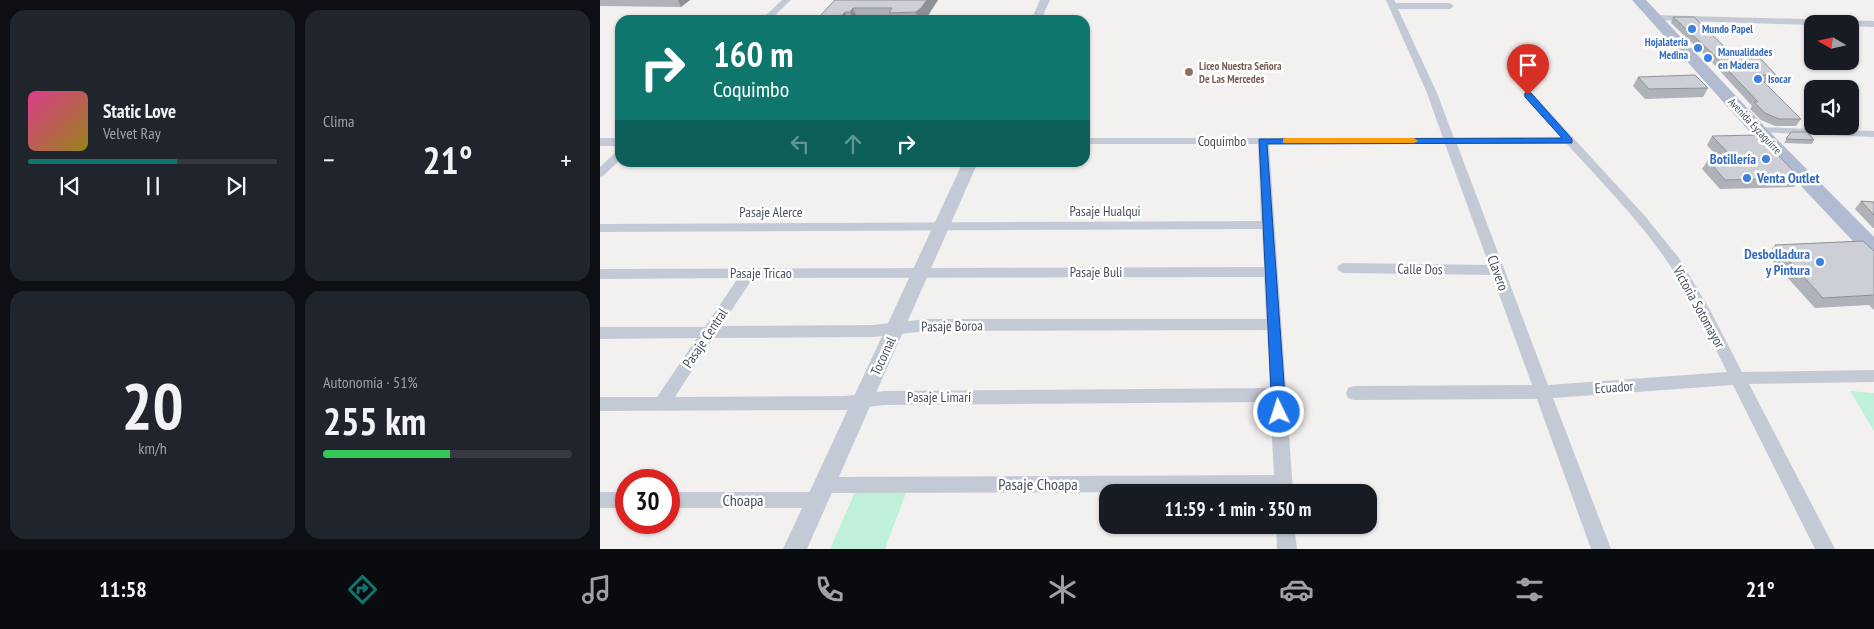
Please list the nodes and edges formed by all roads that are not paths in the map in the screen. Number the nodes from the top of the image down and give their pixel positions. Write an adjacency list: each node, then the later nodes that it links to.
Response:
1 (787, 0): 6 (street)
2 (1045, 0): 7 (street)
3 (1639, 0): 8 (main road, Avenida Eyzaguirre)
4 (1391, 3): 5 (street); 15 (street, Clavero)
5 (1450, 6)
6 (771, 15)
7 (1038, 15)
8 (1655, 18): 9 (street); 11 (main road, Avenida Eyzaguirre)
9 (1874, 24)
10 (1528, 95): 16 (street, Victoria Sotomayor)
11 (1758, 130): 12 (street); 25 (main road, Avenida Eyzaguirre)
12 (1874, 134)
13 (1090, 141): 14 (street, Coquimbo)
14 (1263, 141): 15 (street, Coquimbo); 22 (street)
15 (1449, 141): 16 (street, Coquimbo); 28 (street, Clavero)
16 (1569, 141): 38 (street, Victoria Sotomayor)
17 (600, 142): 18 (street)
18 (615, 142)
19 (615, 159): 21 (street)
20 (970, 167): 23 (street, Tocornal)
21 (600, 173)
22 (1268, 226): 23 (street, Pasaje Hualqui); 30 (street)
23 (942, 227): 24 (street, Pasaje Alerce); 29 (street, Tocornal)
24 (600, 228)
25 (1867, 234): 26 (main road, Avenida Eyzaguirre)
26 (1874, 250)
27 (1344, 268): 28 (street, Calle Dos)
28 (1497, 270): 39 (street, Clavero)
29 (921, 272): 30 (street, Pasaje Buli); 32 (street, Pasaje Tricao); 34 (street, Tocornal)
30 (1270, 272): 33 (street)
31 (600, 274): 32 (street, Pasaje Tricao)
32 (749, 274): 35 (street, Pasaje Central)
33 (1273, 324): 34 (street, Pasaje Boroa); 41 (street)
34 (895, 329): 35 (street, Pasaje Boroa); 42 (street, Tocornal)
35 (709, 332): 36 (street, Pasaje Boroa); 44 (street, Pasaje Central)
36 (600, 333)
37 (1874, 376): 38 (street, Ecuador)
38 (1737, 378): 39 (street, Ecuador); 55 (street, Victoria Sotomayor)
39 (1543, 392): 40 (street, Ecuador); 54 (street, Clavero)
40 (1354, 393)
41 (1278, 395): 42 (street, Pasaje Limarí); 45 (street)
42 (863, 400): 44 (street, Pasaje Limarí); 47 (street, Tocornal)
43 (600, 404): 44 (street, Pasaje Limarí)
44 (661, 404)
45 (1283, 484)
46 (1099, 490): 47 (street, Pasaje Choapa)
47 (821, 492): 48 (street, Choapa); 52 (street, Tocornal)
48 (680, 499)
49 (600, 500): 50 (street)
50 (615, 500)
51 (1286, 534): 53 (street)
52 (795, 549)
53 (1287, 549)
54 (1601, 549)
55 (1825, 549)

